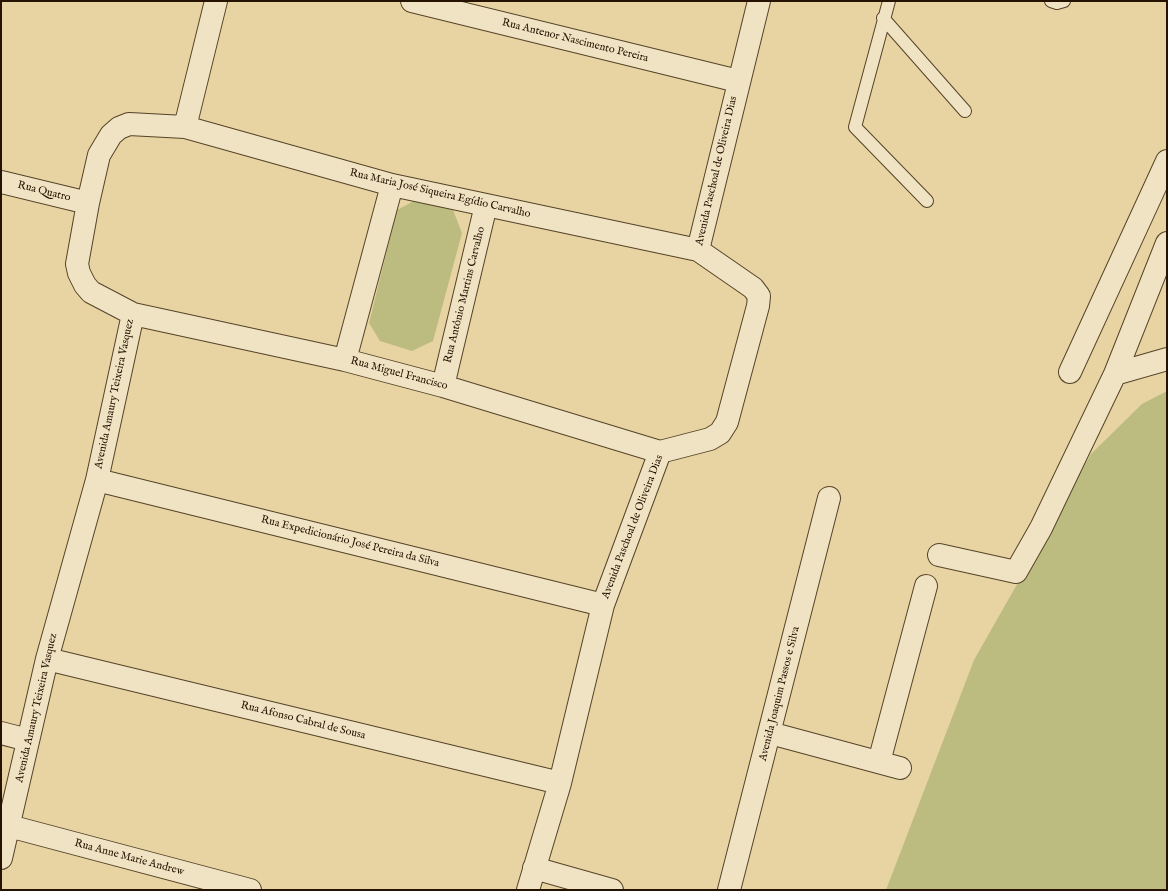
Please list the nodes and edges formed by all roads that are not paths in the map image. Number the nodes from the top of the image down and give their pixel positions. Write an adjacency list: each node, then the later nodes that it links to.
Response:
1 (216, 1): 10 (street)
2 (412, 1): 8 (street, Rua Antenor Nascimento Pereira)
3 (759, 1): 8 (street, Avenida Paschoal de Oliveira Dias)
4 (889, 1): 7 (lane)
5 (1051, 1): 6 (lane)
6 (1064, 1)
7 (884, 18): 9 (lane); 14 (lane)
8 (738, 81): 18 (street, Avenida Paschoal de Oliveira Dias)
9 (965, 111)
10 (185, 127): 13 (street, Rua Maria José Siqueira Egídio Carvalho); 15 (street, Avenida Amaury Teixeira Vasquez)
11 (1167, 161): 22 (street)
12 (1, 182): 15 (street, Rua Quatro)
13 (392, 185): 16 (street, Rua Maria José Siqueira Egídio Carvalho); 21 (street)
14 (927, 201)
15 (88, 203): 19 (street, Avenida Amaury Teixeira Vasquez)
16 (486, 205): 18 (street, Rua Maria José Siqueira Egídio Carvalho); 24 (street, Rua Antônio Martins Carvalho)
17 (1167, 243): 23 (street)
18 (698, 250): 25 (street, Avenida Paschoal de Oliveira Dias)
19 (133, 314): 21 (street, Rua Miguel Francisco); 26 (street, Avenida Amaury Teixeira Vasquez)
20 (1167, 359): 23 (street)
21 (345, 360): 24 (street, Rua Miguel Francisco)
22 (1070, 372)
23 (1116, 374): 28 (street)
24 (443, 386): 25 (street, Rua Miguel Francisco)
25 (660, 452): 30 (street, Avenida Paschoal de Oliveira Dias)
26 (97, 480): 30 (street, Rua Expedicionário José Pereira da Silva); 31 (street, Avenida Amaury Teixeira Vasquez)
27 (829, 498): 33 (street, Avenida Joaquim Passos e Silva)
28 (939, 555)
29 (926, 586): 33 (street)
30 (603, 605): 35 (street, Avenida Paschoal de Oliveira Dias)
31 (47, 659): 34 (street, Avenida Amaury Teixeira Vasquez); 35 (street, Rua Afonso Cabral de Sousa)
32 (1, 734): 34 (street)
33 (770, 734): 42 (street, Avenida Joaquim Passos e Silva)
34 (28, 740): 36 (street, Avenida Amaury Teixeira Vasquez)
35 (560, 783): 38 (street, Avenida Paschoal de Oliveira Dias)
36 (9, 826): 37 (street, Avenida Amaury Teixeira Vasquez); 39 (street, Rua Anne Marie Andrew)
37 (1, 858)
38 (534, 868): 40 (street, Avenida Paschoal de Oliveira Dias); 41 (street)
39 (250, 890)
40 (528, 890)
41 (612, 890)
42 (730, 890)

